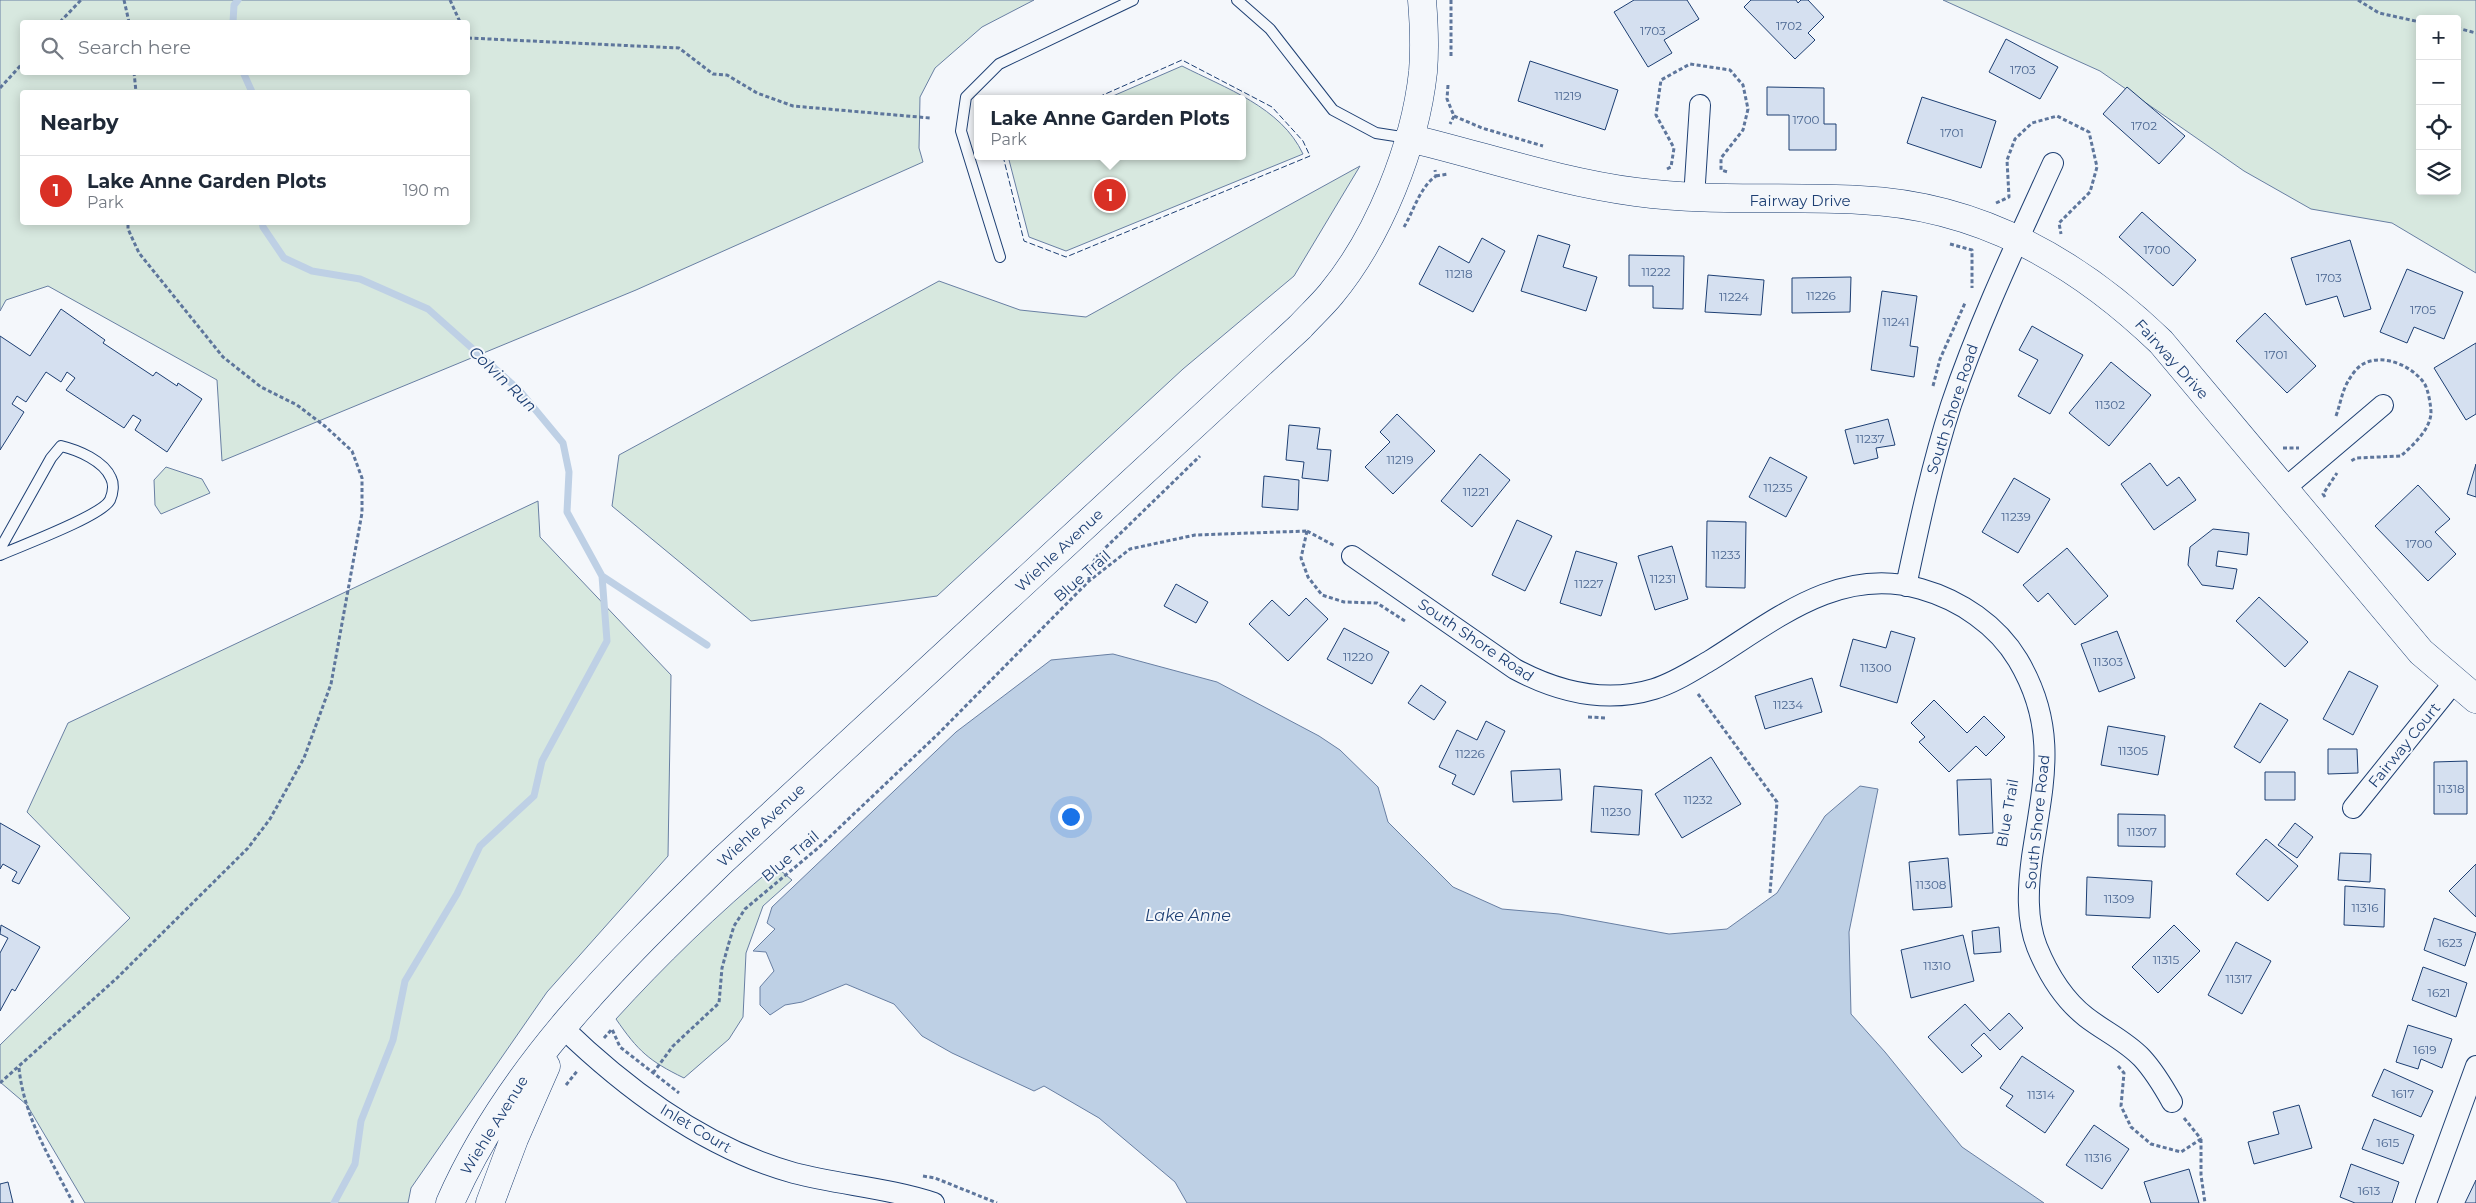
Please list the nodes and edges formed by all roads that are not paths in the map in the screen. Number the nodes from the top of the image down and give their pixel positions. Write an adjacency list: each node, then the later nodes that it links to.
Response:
1 (1133, 0): 9 (lane)
2 (1237, 0): 5 (lane)
3 (1422, 0): 5 (main road, Wiehle Avenue)
4 (1700, 105): 7 (street)
5 (1409, 138): 7 (main road, Fairway Drive); 19 (main road, Wiehle Avenue)
6 (2053, 163): 8 (street, South Shore Road)
7 (1694, 198): 8 (main road, Fairway Drive)
8 (2018, 240): 11 (main road, Fairway Drive); 15 (street, South Shore Road)
9 (1000, 257)
10 (2383, 405): 11 (street)
11 (2284, 489): 16 (main road, Fairway Drive)
12 (0, 549): 13 (lane)
13 (0, 555)
14 (1352, 556): 15 (street, South Shore Road)
15 (1906, 586): 21 (street, South Shore Road)
16 (2455, 681): 17 (main road, Fairway Drive); 18 (street, Fairway Court)
17 (2476, 699)
18 (2353, 808)
19 (562, 1028): 22 (street, Inlet Court); 23 (main road, Wiehle Avenue); 24 (main road, Wiehle Avenue)
20 (2476, 1066): 26 (street)
21 (2172, 1102)
22 (881, 1196): 25 (street, Inlet Court)
23 (450, 1203)
24 (490, 1203)
25 (934, 1203)
26 (2426, 1203)

